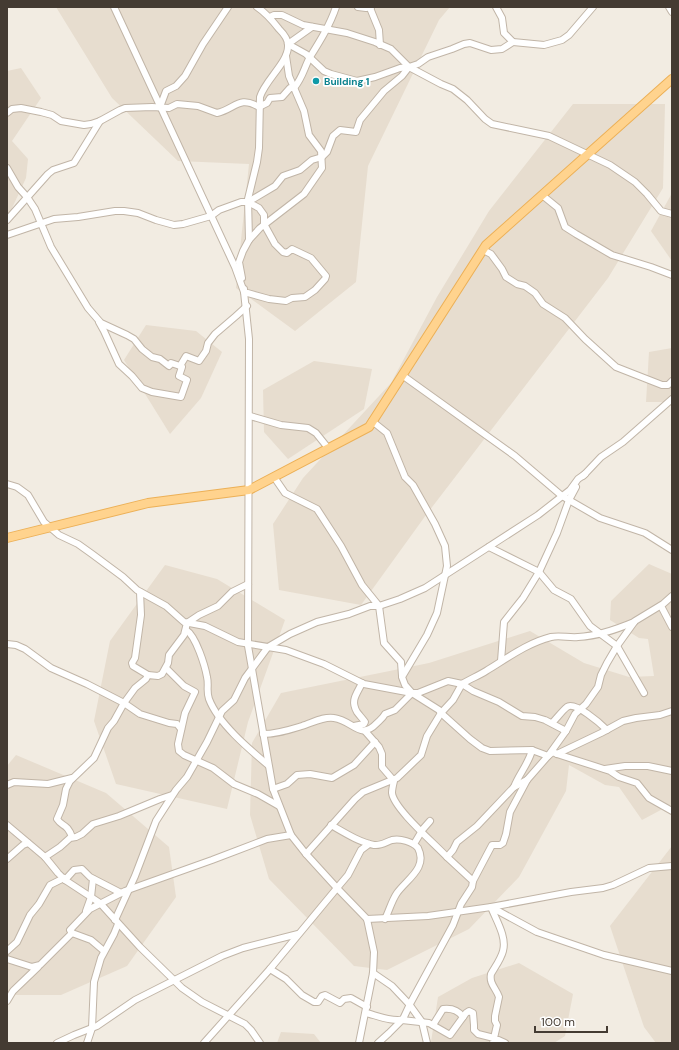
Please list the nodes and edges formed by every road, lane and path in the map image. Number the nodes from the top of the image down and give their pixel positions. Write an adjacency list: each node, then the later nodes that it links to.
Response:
1 (228, 7): 23 (street)
2 (257, 7): 12 (street)
3 (268, 7): 12 (street)
4 (336, 7): 14 (street)
5 (358, 7): 6 (street)
6 (370, 7): 17 (street)
7 (496, 7): 15 (street)
8 (593, 7): 15 (street)
9 (669, 7): 11 (street)
10 (116, 8): 23 (street)
11 (672, 12)
12 (267, 15): 13 (street); 16 (street)
13 (312, 27): 14 (street); 16 (street)
14 (326, 30): 17 (street); 19 (street)
15 (513, 42): 20 (street)
16 (288, 44): 18 (street); 19 (street)
17 (380, 45): 20 (street)
18 (286, 56): 22 (street); 24 (street)
19 (310, 58): 20 (street); 22 (street)
20 (409, 67): 27 (street); 28 (street)
21 (672, 79): 27 (main road)
22 (294, 88): 24 (street); 28 (street)
23 (160, 107): 24 (street); 26 (street); 34 (street)
24 (259, 107): 32 (street)
25 (7, 113): 26 (street)
26 (100, 121): 31 (street)
27 (587, 155): 30 (main road); 33 (street)
28 (322, 157): 32 (street); 37 (street)
29 (7, 168): 31 (street)
30 (542, 195): 40 (main road); 41 (street)
31 (28, 197): 35 (street); 36 (street)
32 (248, 202): 34 (street); 37 (street); 39 (street)
33 (672, 214)
34 (211, 216): 36 (street); 42 (street)
35 (7, 220)
36 (42, 224): 38 (street); 44 (street)
37 (264, 224): 39 (street); 42 (street)
38 (7, 235)
39 (249, 240): 42 (street)
40 (483, 250): 46 (main road); 47 (street)
41 (672, 275)
42 (244, 292): 43 (street)
43 (247, 306): 45 (street); 49 (street)
44 (98, 320): 45 (street); 45 (street)
45 (180, 366)
46 (402, 375): 50 (main road); 56 (street)
47 (672, 381)
48 (672, 399): 52 (street)
49 (250, 416): 51 (street); 55 (street)
50 (372, 421): 51 (main road); 63 (street)
51 (328, 448): 53 (main road)
52 (585, 474): 56 (street); 57 (street)
53 (274, 477): 55 (main road); 67 (street)
54 (7, 484): 58 (street)
55 (249, 490): 58 (main road); 64 (street)
56 (562, 496): 57 (street); 60 (street)
57 (569, 500): 61 (street); 62 (street)
58 (50, 527): 59 (main road); 65 (street)
59 (7, 538)
60 (489, 547): 62 (street); 63 (street)
61 (672, 550)
62 (539, 572): 73 (street); 78 (street)
63 (445, 574): 67 (street); 82 (street)
64 (248, 584): 70 (street); 75 (street)
65 (140, 592): 70 (street); 81 (street)
66 (672, 596): 68 (street)
67 (379, 606): 77 (street); 82 (street)
68 (661, 606): 69 (street); 71 (street)
69 (635, 622): 73 (street); 76 (street)
70 (187, 623): 72 (street); 75 (street)
71 (672, 628)
72 (186, 630): 79 (street); 91 (street)
73 (600, 634): 76 (street); 78 (street)
74 (7, 644): 87 (street)
75 (248, 644): 77 (street); 80 (street)
76 (617, 646): 86 (street); 88 (street)
77 (268, 647): 80 (street); 83 (street)
78 (501, 661): 84 (street)
79 (166, 668): 81 (street); 94 (street)
80 (252, 668): 91 (street); 98 (street)
81 (148, 675): 87 (street)
82 (402, 677): 85 (street)
83 (362, 683): 85 (street); 93 (street)
84 (462, 684): 85 (street); 90 (street); 92 (street)
85 (412, 693): 90 (street); 96 (street)
86 (644, 693)
87 (124, 703): 94 (street); 107 (street)
88 (581, 709): 92 (street); 95 (street); 97 (street)
89 (672, 711): 95 (street)
90 (440, 713): 100 (street); 109 (street)
91 (219, 717): 103 (street); 104 (street)
92 (552, 724): 97 (street)
93 (354, 726): 96 (street); 98 (street)
94 (181, 729): 103 (street)
95 (607, 730): 101 (street)
96 (365, 731): 99 (street)
97 (566, 731): 102 (street)
98 (263, 734): 104 (street)
99 (375, 742): 109 (street); 112 (street)
100 (532, 750): 102 (street); 111 (street)
101 (557, 754): 102 (street); 105 (street)
102 (548, 756): 108 (street)
103 (196, 760): 113 (street); 114 (street)
104 (268, 765): 112 (street)
105 (604, 769): 106 (street); 115 (street)
106 (672, 770)
107 (72, 778): 110 (street); 121 (street)
108 (527, 780): 111 (street); 132 (street)
109 (394, 781): 118 (street); 119 (street)
110 (7, 785)
111 (514, 787): 126 (street)
112 (273, 789): 114 (street)
113 (172, 795): 121 (street); 134 (street)
114 (279, 806): 120 (street)
115 (672, 811)
116 (430, 821): 119 (street)
117 (7, 825): 122 (street)
118 (331, 825): 123 (street); 125 (street)
119 (421, 832): 124 (street); 126 (street)
120 (291, 835): 125 (street); 134 (street)
121 (72, 837): 127 (street)
122 (28, 843): 127 (street); 128 (street)
123 (369, 844): 124 (street); 133 (street)
124 (414, 844): 142 (street)
125 (306, 854): 133 (street)
126 (447, 856): 132 (street)
127 (45, 857): 130 (street)
128 (7, 859)
129 (672, 866): 138 (street)
130 (65, 879): 131 (street); 136 (street); 146 (street)
131 (93, 879): 135 (street); 136 (street)
132 (473, 881): 139 (street)
133 (337, 888): 141 (street); 145 (street)
134 (128, 890): 135 (street); 143 (street)
135 (121, 893): 137 (street)
136 (91, 897): 137 (street); 140 (street)
137 (100, 903): 140 (street); 143 (street)
138 (491, 908): 139 (street); 151 (street); 163 (street)
139 (457, 913): 142 (street); 155 (street)
140 (85, 914): 144 (street)
141 (367, 919): 142 (street); 152 (street)
142 (385, 919)
143 (117, 922): 147 (street); 153 (street)
144 (72, 933): 147 (street); 149 (street)
145 (298, 934): 150 (street); 153 (street)
146 (7, 951)
147 (104, 951): 162 (street)
148 (7, 960): 149 (street)
149 (40, 964): 154 (street)
150 (270, 970): 156 (street); 157 (street)
151 (672, 971)
152 (373, 973): 155 (street); 156 (street)
153 (174, 980): 157 (street); 162 (street)
154 (7, 1001)
155 (409, 1004): 159 (street); 160 (street)
156 (366, 1010): 159 (street); 168 (street)
157 (228, 1016): 166 (street); 167 (street)
158 (463, 1016): 161 (street); 161 (street); 163 (street)
159 (402, 1020): 160 (street); 169 (street)
160 (422, 1022): 161 (street); 170 (street)
161 (433, 1025)
162 (92, 1028): 164 (street); 165 (street)
163 (493, 1041): 171 (street)
164 (57, 1043)
165 (87, 1043)
166 (204, 1043)
167 (260, 1043)
168 (359, 1043)
169 (378, 1043)
170 (427, 1043)
171 (505, 1043)

